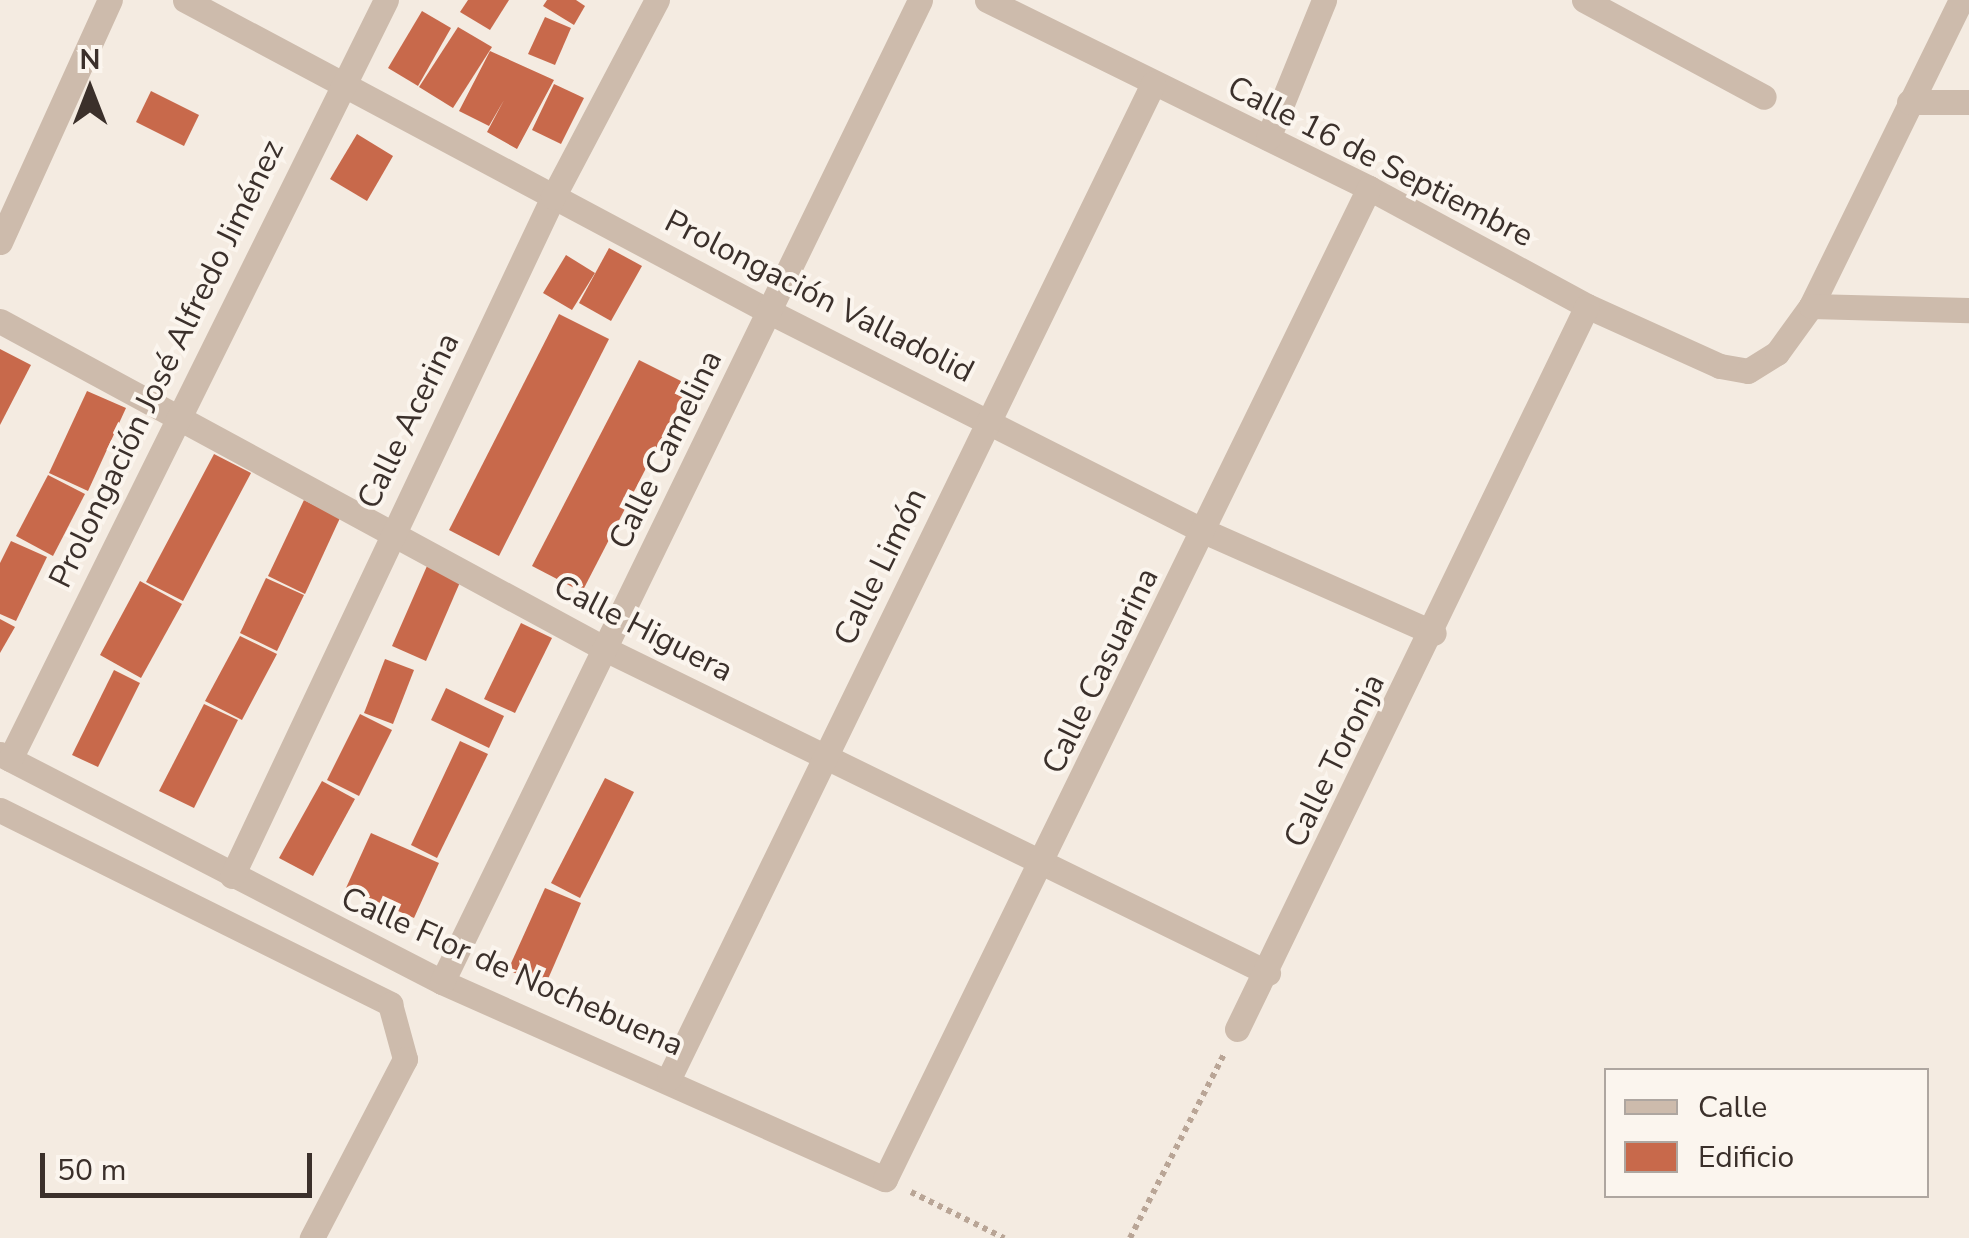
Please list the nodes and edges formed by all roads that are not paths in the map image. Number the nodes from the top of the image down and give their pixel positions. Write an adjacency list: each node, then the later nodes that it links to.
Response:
1 (110, 0): 18 (street)
2 (184, 0): 11 (street, Prolongación Valladolid)
3 (386, 0): 11 (street, Prolongación José Alfredo Jiménez)
4 (656, 0): 17 (street, Calle Acerina)
5 (920, 0): 22 (street, Calle Camelina)
6 (987, 0): 10 (street, Calle 16 de Septiembre)
7 (1324, 0): 15 (street)
8 (1584, 0): 12 (street)
9 (1961, 0): 13 (street)
10 (1152, 84): 15 (street, Calle 16 de Septiembre); 25 (street, Calle Limón)
11 (342, 85): 17 (street, Prolongación Valladolid); 24 (street, Prolongación José Alfredo Jiménez)
12 (1764, 97)
13 (1909, 102): 14 (street); 20 (street)
14 (1969, 102)
15 (1268, 138): 16 (street, Calle 16 de Septiembre)
16 (1369, 188): 19 (street, Calle 16 de Septiembre); 27 (street, Calle Casuarina)
17 (553, 197): 22 (street, Prolongación Valladolid); 26 (street, Calle Acerina)
18 (0, 242)
19 (1587, 306): 20 (street, Calle 16 de Septiembre); 28 (street, Calle Toronja)
20 (1811, 306): 21 (street)
21 (1969, 310)
22 (770, 312): 25 (street, Prolongación Valladolid); 29 (street, Calle Camelina)
23 (0, 322): 24 (street, Calle Higuera)
24 (177, 414): 26 (street, Calle Higuera); 30 (street, Prolongación José Alfredo Jiménez)
25 (988, 419): 27 (street, Prolongación Valladolid); 31 (street, Calle Limón)
26 (393, 530): 29 (street, Calle Higuera); 34 (street, Calle Acerina)
27 (1206, 532): 28 (street, Prolongación Valladolid); 33 (street, Calle Casuarina)
28 (1434, 632): 35 (street, Calle Toronja)
29 (605, 649): 31 (street, Calle Higuera); 36 (street, Calle Camelina)
30 (5, 756): 34 (street, Calle Flor de Nochebuena)
31 (826, 758): 33 (street, Calle Higuera); 38 (street, Calle Limón)
32 (0, 810): 40 (street)
33 (1042, 864): 35 (street, Calle Higuera); 39 (street, Calle Casuarina)
34 (232, 876): 36 (street, Calle Flor de Nochebuena)
35 (1268, 973): 37 (street, Calle Toronja)
36 (442, 982): 38 (street, Calle Flor de Nochebuena)
37 (1237, 1029)
38 (668, 1078): 39 (street, Calle Flor de Nochebuena)
39 (885, 1178)
40 (312, 1238)

